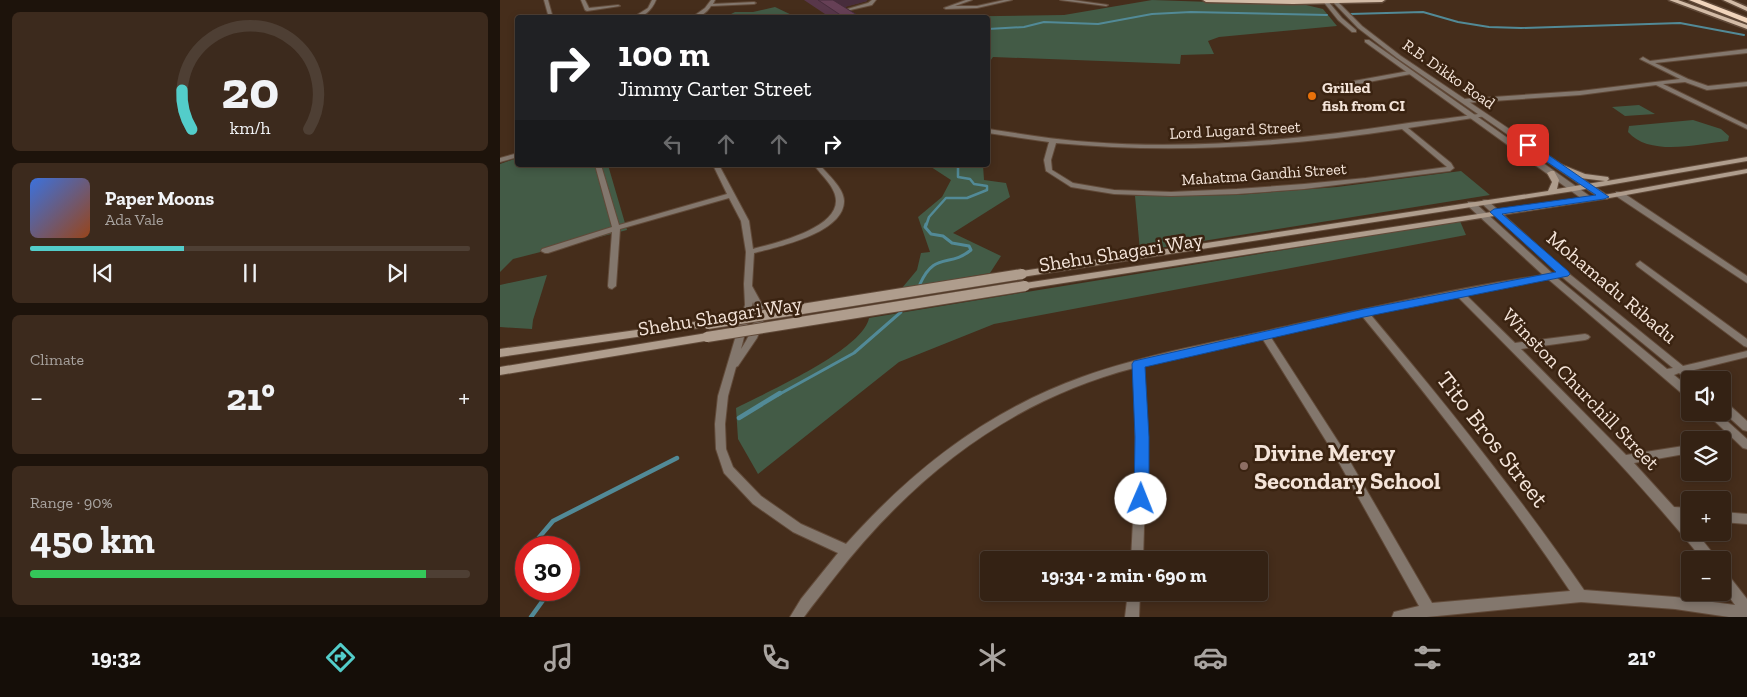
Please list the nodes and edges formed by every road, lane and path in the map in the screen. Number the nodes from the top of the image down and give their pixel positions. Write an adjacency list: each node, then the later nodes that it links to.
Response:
1 (546, 0): 23 (street)
2 (583, 0): 19 (street)
3 (654, 0): 24 (street)
4 (874, 0): 21 (street)
5 (970, 0): 6 (street)
6 (1010, 0)
7 (1062, 0): 18 (street)
8 (1206, 0): 12 (main road)
9 (1382, 0): 13 (main road)
10 (1672, 0): 27 (main road)
11 (1706, 0): 17 (highway)
12 (1325, 1): 13 (main road); 32 (street, R.B. Dikko Road)
13 (1334, 1): 37 (street, R.B. Dikko Road)
14 (1695, 1): 26 (highway); 27 (highway)
15 (713, 2): 16 (street); 25 (street)
16 (754, 3)
17 (1726, 3): 20 (main road); 22 (highway)
18 (1106, 5)
19 (618, 6)
20 (1747, 9)
21 (846, 10)
22 (1747, 14)
23 (550, 15)
24 (639, 15)
25 (697, 15)
26 (1747, 21)
27 (1736, 23): 28 (main road)
28 (1747, 27)
29 (1747, 51): 31 (street)
30 (1643, 59): 31 (street)
31 (1651, 62): 33 (street)
32 (1409, 72): 36 (street); 39 (street, R.B. Dikko Road)
33 (1686, 80): 34 (street); 35 (street)
34 (1658, 84): 37 (street); 41 (street)
35 (1747, 84)
36 (1337, 86)
37 (1464, 101): 38 (street, R.B. Dikko Road)
38 (1484, 115): 39 (street, Lord Lugard Street); 47 (street, R.B. Dikko Road)
39 (1473, 117): 40 (street, Lord Lugard Street); 52 (street, R.B. Dikko Road)
40 (1402, 126): 43 (street, Lord Lugard Street); 43 (street, Mahatma Gandhi Street)
41 (1747, 127)
42 (990, 131): 43 (street, Lord Lugard Street)
43 (1053, 141)
44 (515, 157): 46 (street)
45 (1747, 159): 53 (main road, Shehu Shagari Way)
46 (500, 160)
47 (1558, 165): 53 (main road); 54 (street, R.B. Dikko Road)
48 (599, 167): 65 (street)
49 (717, 167): 58 (street)
50 (818, 167): 67 (street)
51 (1747, 171): 57 (main road, Shehu Shagari Way)
52 (1551, 173): 55 (street, R.B. Dikko Road); 56 (main road)
53 (1626, 180): 54 (main road, Shehu Shagari Way)
54 (1589, 186): 55 (main road, Shehu Shagari Way); 59 (street, R.B. Dikko Road)
55 (1574, 189): 56 (main road, Shehu Shagari Way); 60 (street, R.B. Dikko Road)
56 (1551, 192): 61 (main road, Shehu Shagari Way)
57 (1619, 194): 59 (main road, Shehu Shagari Way); 71 (street)
58 (731, 195): 65 (street); 67 (street)
59 (1604, 197): 60 (main road, Shehu Shagari Way)
60 (1588, 199): 63 (main road, Shehu Shagari Way)
61 (1484, 202): 62 (main road, Shehu Shagari Way); 63 (street, Mohamadu Ribadu)
62 (1471, 204): 64 (street, Mohamadu Ribadu); 79 (main road, Shehu Shagari Way, bridge)
63 (1494, 212): 64 (main road, Shehu Shagari Way); 69 (street, Mohamadu Ribadu)
64 (1481, 214): 70 (street, Mohamadu Ribadu); 83 (main road, Shehu Shagari Way, bridge)
65 (616, 228): 66 (street); 72 (street)
66 (545, 251)
67 (750, 252): 97 (street)
68 (1640, 264): 77 (street)
69 (1564, 274): 70 (street); 82 (street, Mohamadu Ribadu)
70 (1550, 276): 73 (street); 85 (street, Mohamadu Ribadu)
71 (1747, 280)
72 (612, 286)
73 (1459, 293): 74 (street); 78 (street, Winston Churchill Street)
74 (1364, 313): 75 (street); 101 (street, Tito Bros Street)
75 (1264, 334): 81 (street); 103 (street)
76 (1585, 337): 78 (street)
77 (1747, 344)
78 (1512, 347): 92 (street, Winston Churchill Street)
79 (500, 354)
80 (1747, 354): 82 (street)
81 (1138, 364): 97 (street); 98 (street)
82 (1681, 369): 84 (street, Mohamadu Ribadu); 85 (street)
83 (500, 371)
84 (1683, 371)
85 (1666, 373): 86 (street, Mohamadu Ribadu)
86 (1681, 386)
87 (1731, 413): 89 (street)
88 (1720, 421): 90 (street)
89 (1747, 427)
90 (1747, 445)
91 (1681, 451): 92 (street)
92 (1625, 460): 93 (street, Winston Churchill Street)
93 (1672, 512): 94 (street); 99 (street, Winston Churchill Street)
94 (1681, 512)
95 (1731, 518): 96 (street)
96 (1747, 519)
97 (846, 550): 105 (street)
98 (1137, 551)
99 (1704, 551)
100 (1731, 589): 104 (street)
101 (1581, 596): 103 (street); 104 (street)
102 (1133, 601): 106 (street)
103 (1428, 610): 107 (street)
104 (1747, 611)
105 (797, 617)
106 (1132, 617)
107 (1399, 617)

